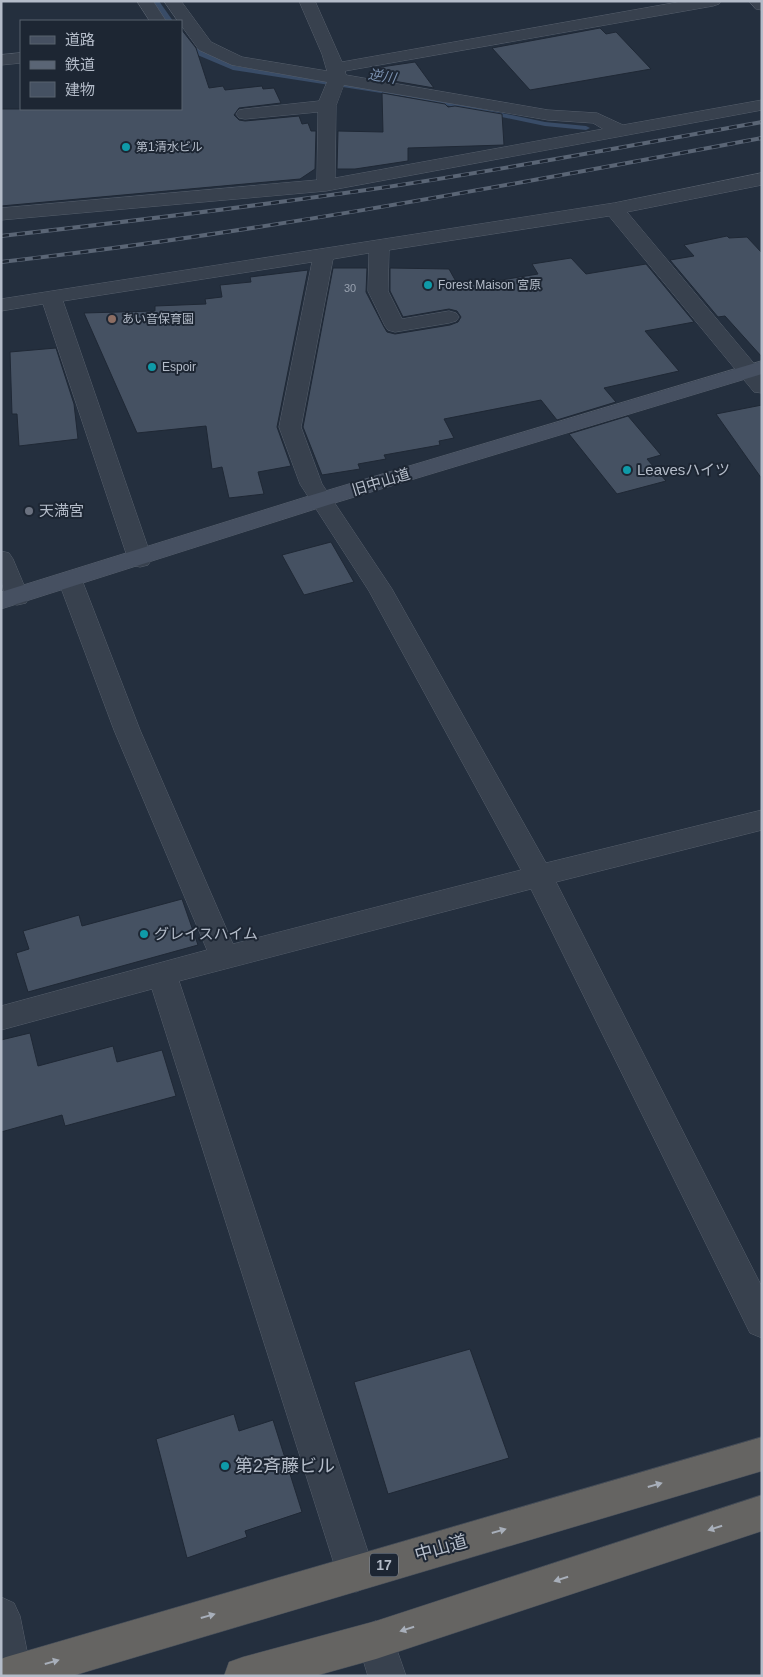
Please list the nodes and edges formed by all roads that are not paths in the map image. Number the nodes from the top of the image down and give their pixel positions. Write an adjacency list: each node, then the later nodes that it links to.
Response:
1 (145, 1): 7 (street)
2 (172, 1): 8 (street)
3 (306, 1): 12 (street)
4 (713, 1): 12 (street)
5 (757, 1): 6 (street)
6 (762, 5)
7 (157, 20)
8 (200, 40): 9 (street); 12 (street)
9 (182, 42)
10 (20, 58): 11 (street)
11 (1, 60)
12 (334, 86): 14 (street); 15 (street); 17 (street)
13 (762, 105): 15 (street)
14 (245, 114)
15 (620, 131): 17 (street)
16 (762, 179): 18 (street)
17 (326, 184): 19 (street)
18 (614, 210): 20 (street); 25 (street)
19 (1, 214)
20 (379, 246): 21 (street); 24 (street)
21 (324, 254): 22 (street); 26 (street)
22 (52, 297): 23 (street); 28 (street)
23 (1, 305)
24 (449, 317)
25 (758, 375): 26 (main road, 旧中山道)
26 (320, 500): 28 (main road, 旧中山道); 32 (street)
27 (1, 559): 30 (street)
28 (140, 559): 29 (main road, 旧中山道)
29 (70, 580): 30 (main road, 旧中山道); 33 (street)
30 (9, 599)
31 (762, 820): 32 (street)
32 (538, 875): 33 (street); 36 (street)
33 (224, 956): 34 (street)
34 (162, 974): 35 (street); 39 (street)
35 (1, 1018)
36 (762, 1322)
37 (762, 1454): 39 (highway, 中山道 / 17, one-way to 37)
38 (762, 1513): 41 (highway, one-way to 41)
39 (356, 1573): 42 (highway, 中山道 / 17, one-way to 39)
40 (1, 1616): 42 (street)
41 (376, 1640): 43 (highway); 44 (street)
42 (10, 1675)
43 (243, 1676)
44 (387, 1676)

